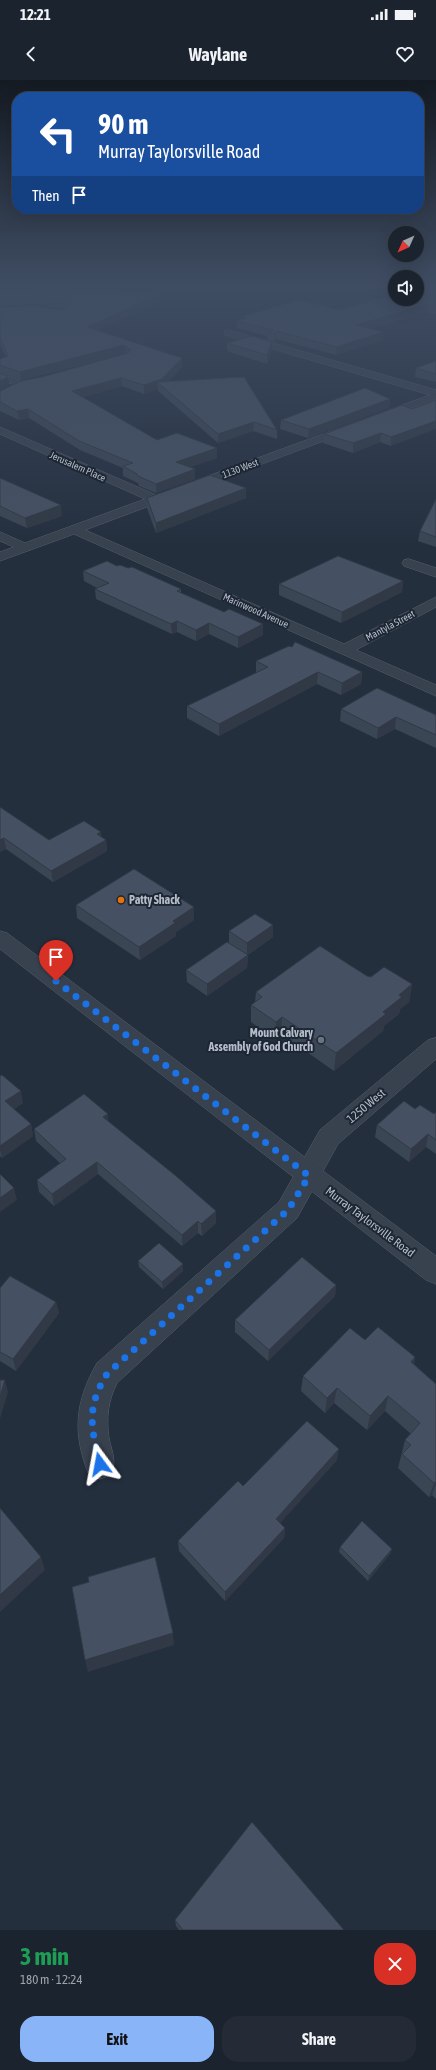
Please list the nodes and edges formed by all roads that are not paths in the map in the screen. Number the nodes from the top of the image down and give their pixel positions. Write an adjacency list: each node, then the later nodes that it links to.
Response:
1 (368, 373): 4 (street)
2 (0, 377): 3 (street)
3 (18, 387)
4 (436, 393)
5 (436, 396): 7 (street, 1130 West)
6 (0, 430): 7 (street, Jerusalem Place)
7 (156, 500): 8 (street, 1130 West)
8 (75, 530): 10 (street, 1130 West); 15 (street, Marinwood Avenue)
9 (0, 536): 10 (street)
10 (25, 548): 11 (street, 1130 West)
11 (0, 557)
12 (409, 563): 13 (street)
13 (436, 573)
14 (436, 601): 15 (street, Mantyla Street)
15 (344, 650): 16 (street, Marinwood Avenue)
16 (436, 691)
17 (0, 938): 19 (street, Murray Taylorsville Road)
18 (436, 1046): 19 (street, 1250 West)
19 (309, 1176): 20 (street, Murray Taylorsville Road); 21 (street, 1250 West)
20 (436, 1272)
21 (100, 1464)

